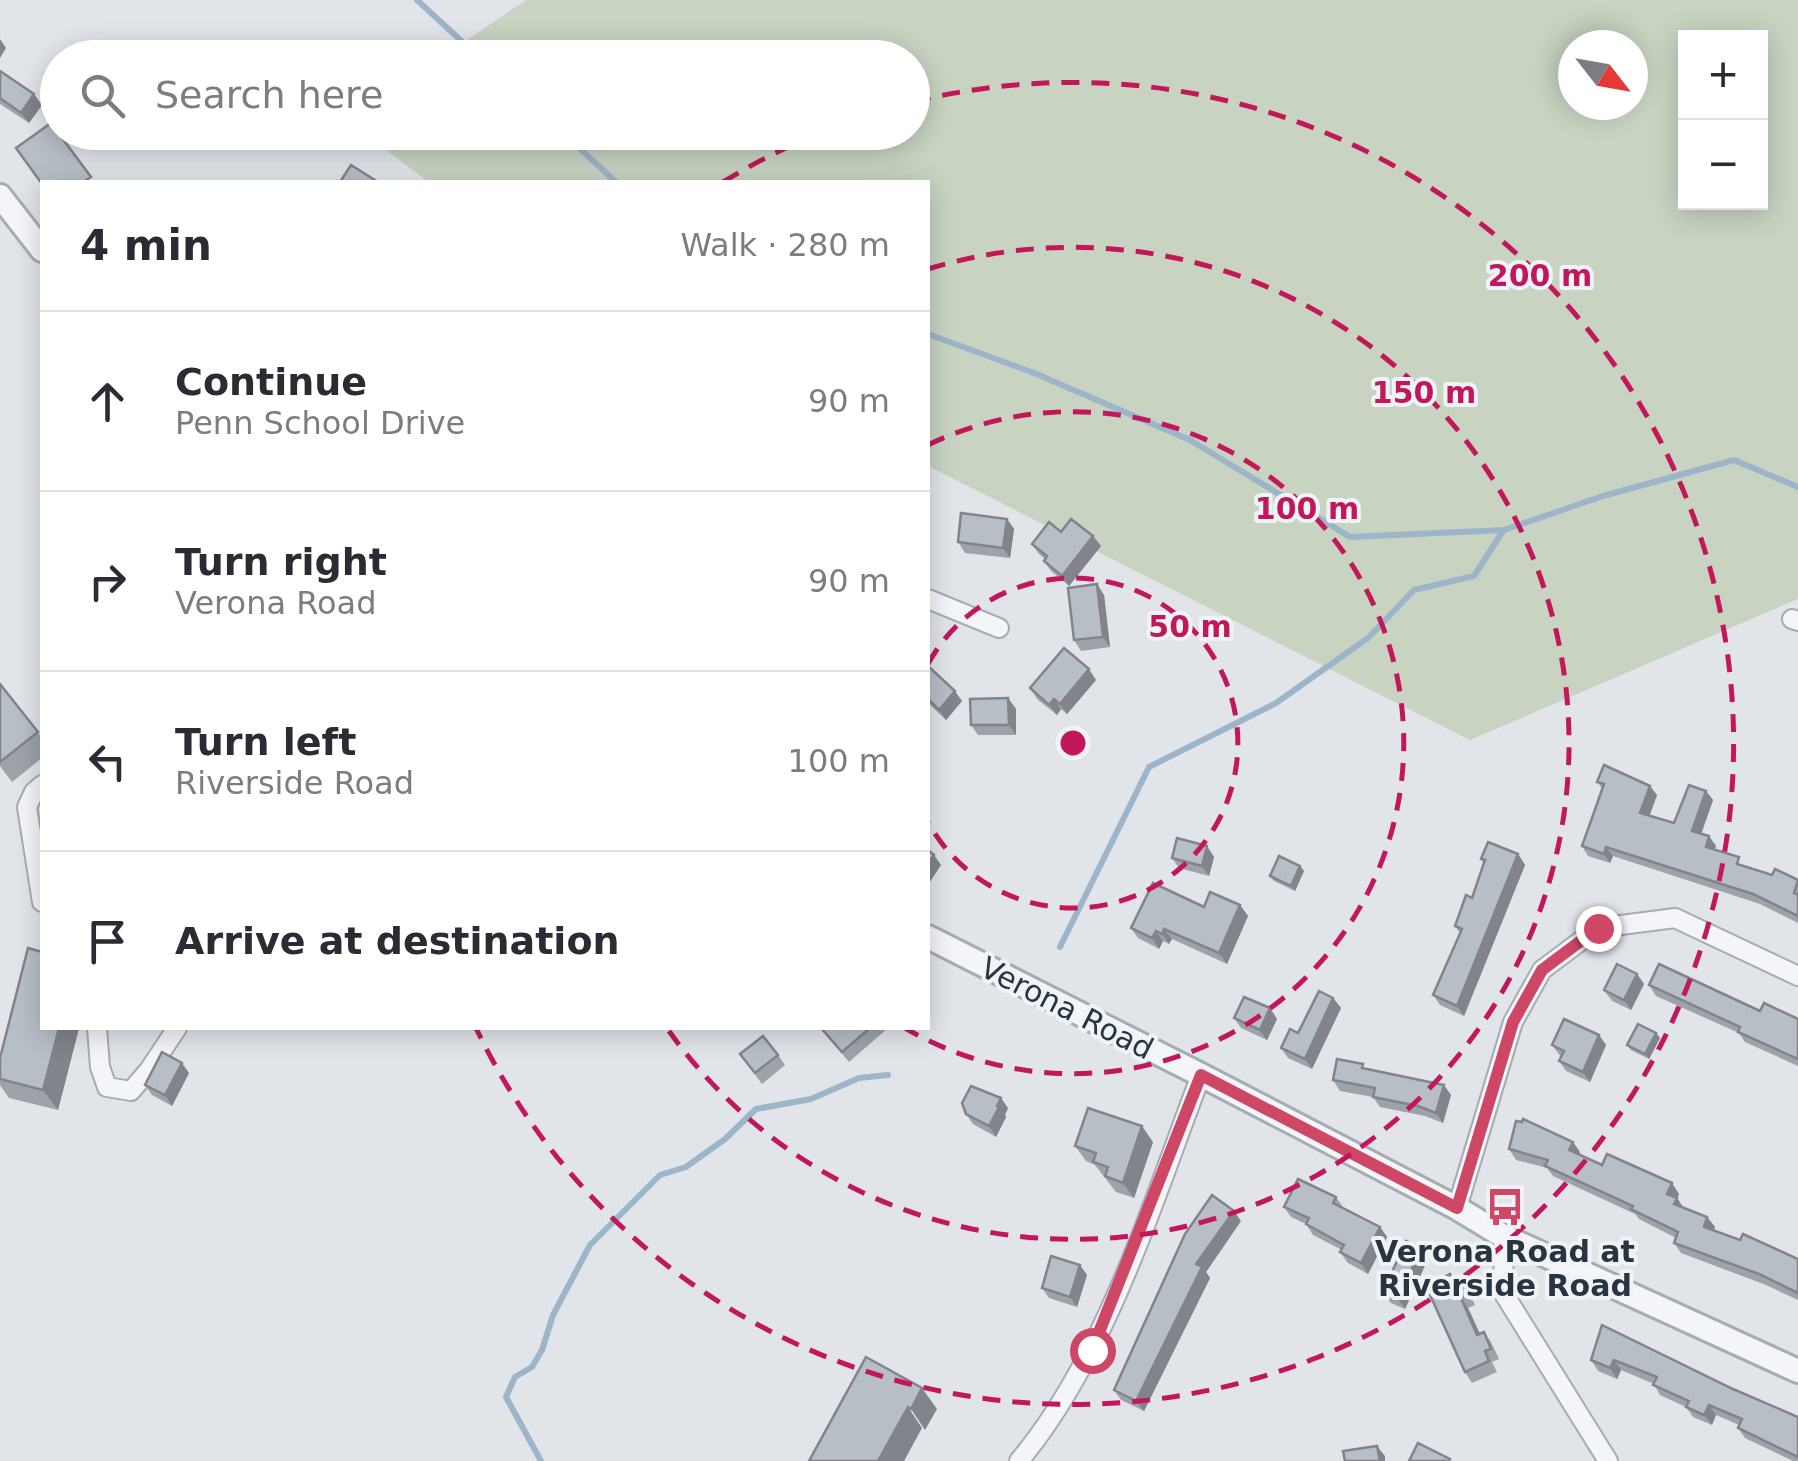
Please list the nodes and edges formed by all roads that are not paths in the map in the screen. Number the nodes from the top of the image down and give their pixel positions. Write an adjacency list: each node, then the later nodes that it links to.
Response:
1 (0, 196): 2 (street)
2 (40, 247)
3 (930, 600): 4 (street)
4 (998, 628)
5 (40, 787): 6 (street)
6 (40, 889)
7 (930, 939): 11 (street, Verona Road)
8 (1798, 976): 12 (street)
9 (97, 1030): 10 (street)
10 (176, 1030)
11 (1201, 1075): 12 (street, Verona Road); 15 (street)
12 (1457, 1208): 13 (street, Verona Road)
13 (1504, 1236): 14 (street, Verona Road); 16 (street)
14 (1798, 1371)
15 (1019, 1461)
16 (1608, 1461)

